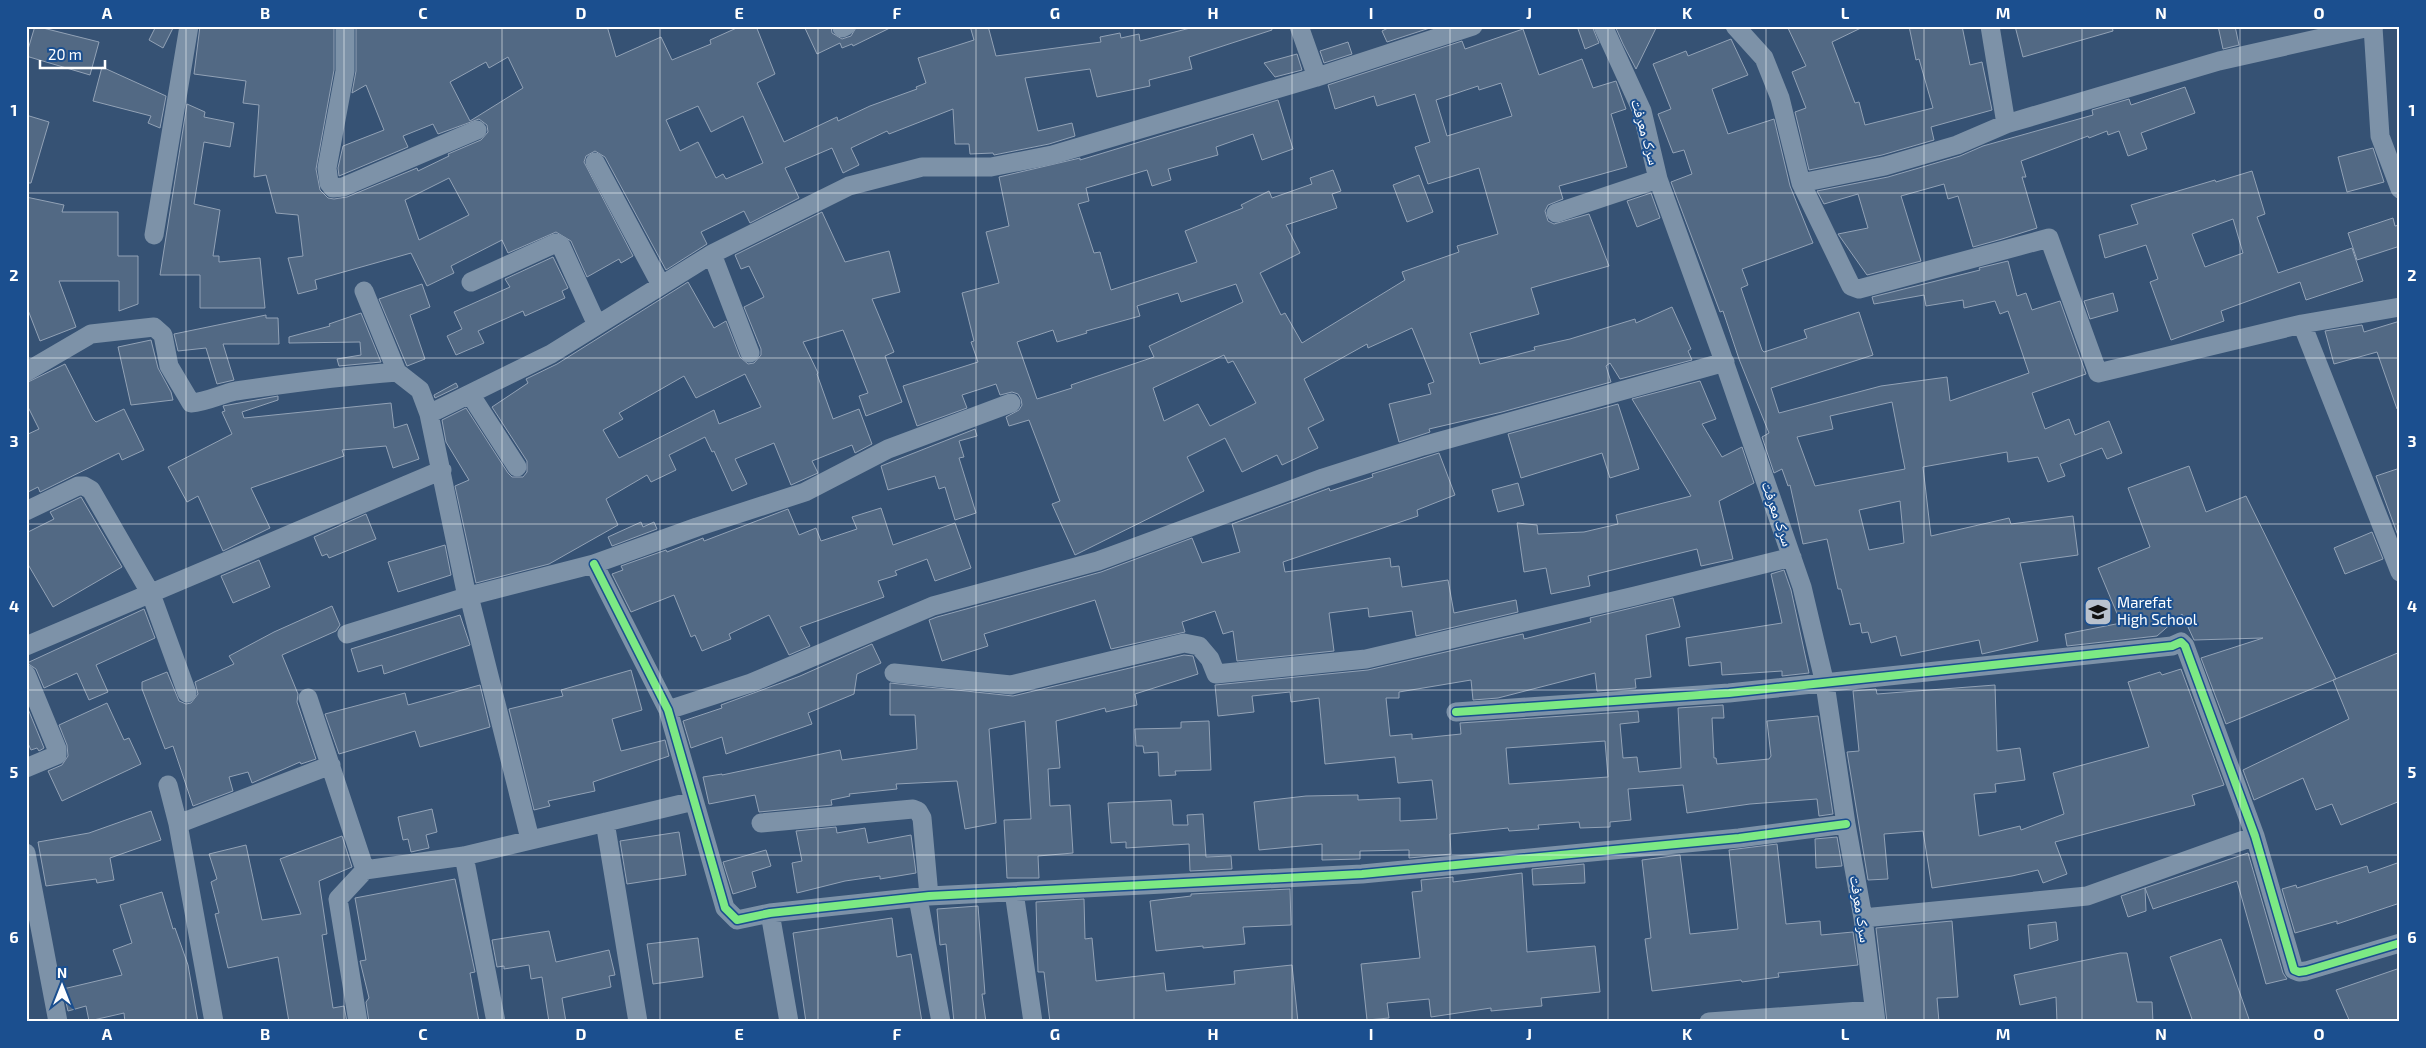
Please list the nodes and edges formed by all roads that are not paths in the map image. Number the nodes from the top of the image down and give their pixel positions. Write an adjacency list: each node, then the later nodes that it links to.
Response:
1 (189, 26): 17 (street)
2 (346, 26): 11 (street)
3 (1300, 26): 9 (street)
4 (1473, 26): 9 (street)
5 (1604, 26): 13 (street, سرک معرفت)
6 (1736, 26): 14 (street)
7 (1990, 26): 10 (street)
8 (2374, 26): 10 (street); 15 (street)
9 (1317, 77): 18 (street)
10 (2006, 124): 14 (street)
11 (477, 130)
12 (595, 162): 20 (street)
13 (1658, 179): 16 (street); 26 (street, سرک معرفت)
14 (1802, 183): 23 (street)
15 (2400, 189)
16 (1556, 213)
17 (154, 235)
18 (712, 254): 20 (street); 25 (street)
19 (471, 282): 24 (street)
20 (661, 285): 24 (street)
21 (364, 291): 28 (street)
22 (2400, 306): 23 (street)
23 (2302, 324): 37 (street)
24 (597, 325): 29 (street)
25 (750, 353)
26 (1724, 362): 35 (street, سرک معرفت); 47 (street)
27 (26, 372): 28 (street)
28 (397, 372): 31 (street)
29 (470, 394): 31 (street); 32 (street)
30 (1011, 404): 36 (street)
31 (429, 414): 33 (street)
32 (517, 467)
33 (442, 470): 38 (street); 39 (street)
34 (26, 512): 38 (street)
35 (1792, 557): 43 (street); 44 (street, سرک معرفت)
36 (594, 564): 39 (street); 47 (street)
37 (2400, 572)
38 (151, 594): 41 (street); 45 (street)
39 (469, 596): 40 (street); 58 (street)
40 (347, 634)
41 (26, 646)
42 (26, 674): 50 (street)
43 (894, 674)
44 (1825, 684): 48 (street); 56 (street, سرک معرفت); 57 (street)
45 (187, 693)
46 (308, 698): 49 (street)
47 (668, 710): 52 (street)
48 (1456, 712)
49 (331, 764): 55 (street); 61 (street)
50 (26, 768)
51 (168, 785): 55 (street)
52 (694, 801): 53 (street); 64 (street)
53 (605, 822): 58 (street); 72 (street)
54 (761, 823): 63 (street)
55 (178, 824): 69 (street)
56 (1846, 824): 62 (street); 65 (street, سرک معرفت)
57 (2255, 836): 65 (street); 66 (street)
58 (530, 839): 60 (street)
59 (26, 853): 68 (street)
60 (464, 856): 61 (street); 71 (street)
61 (365, 870): 70 (street)
62 (1014, 892): 63 (street); 75 (street)
63 (924, 897): 64 (street); 74 (street)
64 (770, 913): 73 (street)
65 (1863, 918): 67 (street, سرک معرفت)
66 (2400, 943)
67 (1875, 1016): 76 (street)
68 (58, 1022)
69 (214, 1022)
70 (358, 1022)
71 (496, 1022)
72 (638, 1022)
73 (789, 1022)
74 (942, 1022)
75 (1033, 1022)
76 (1709, 1022)

